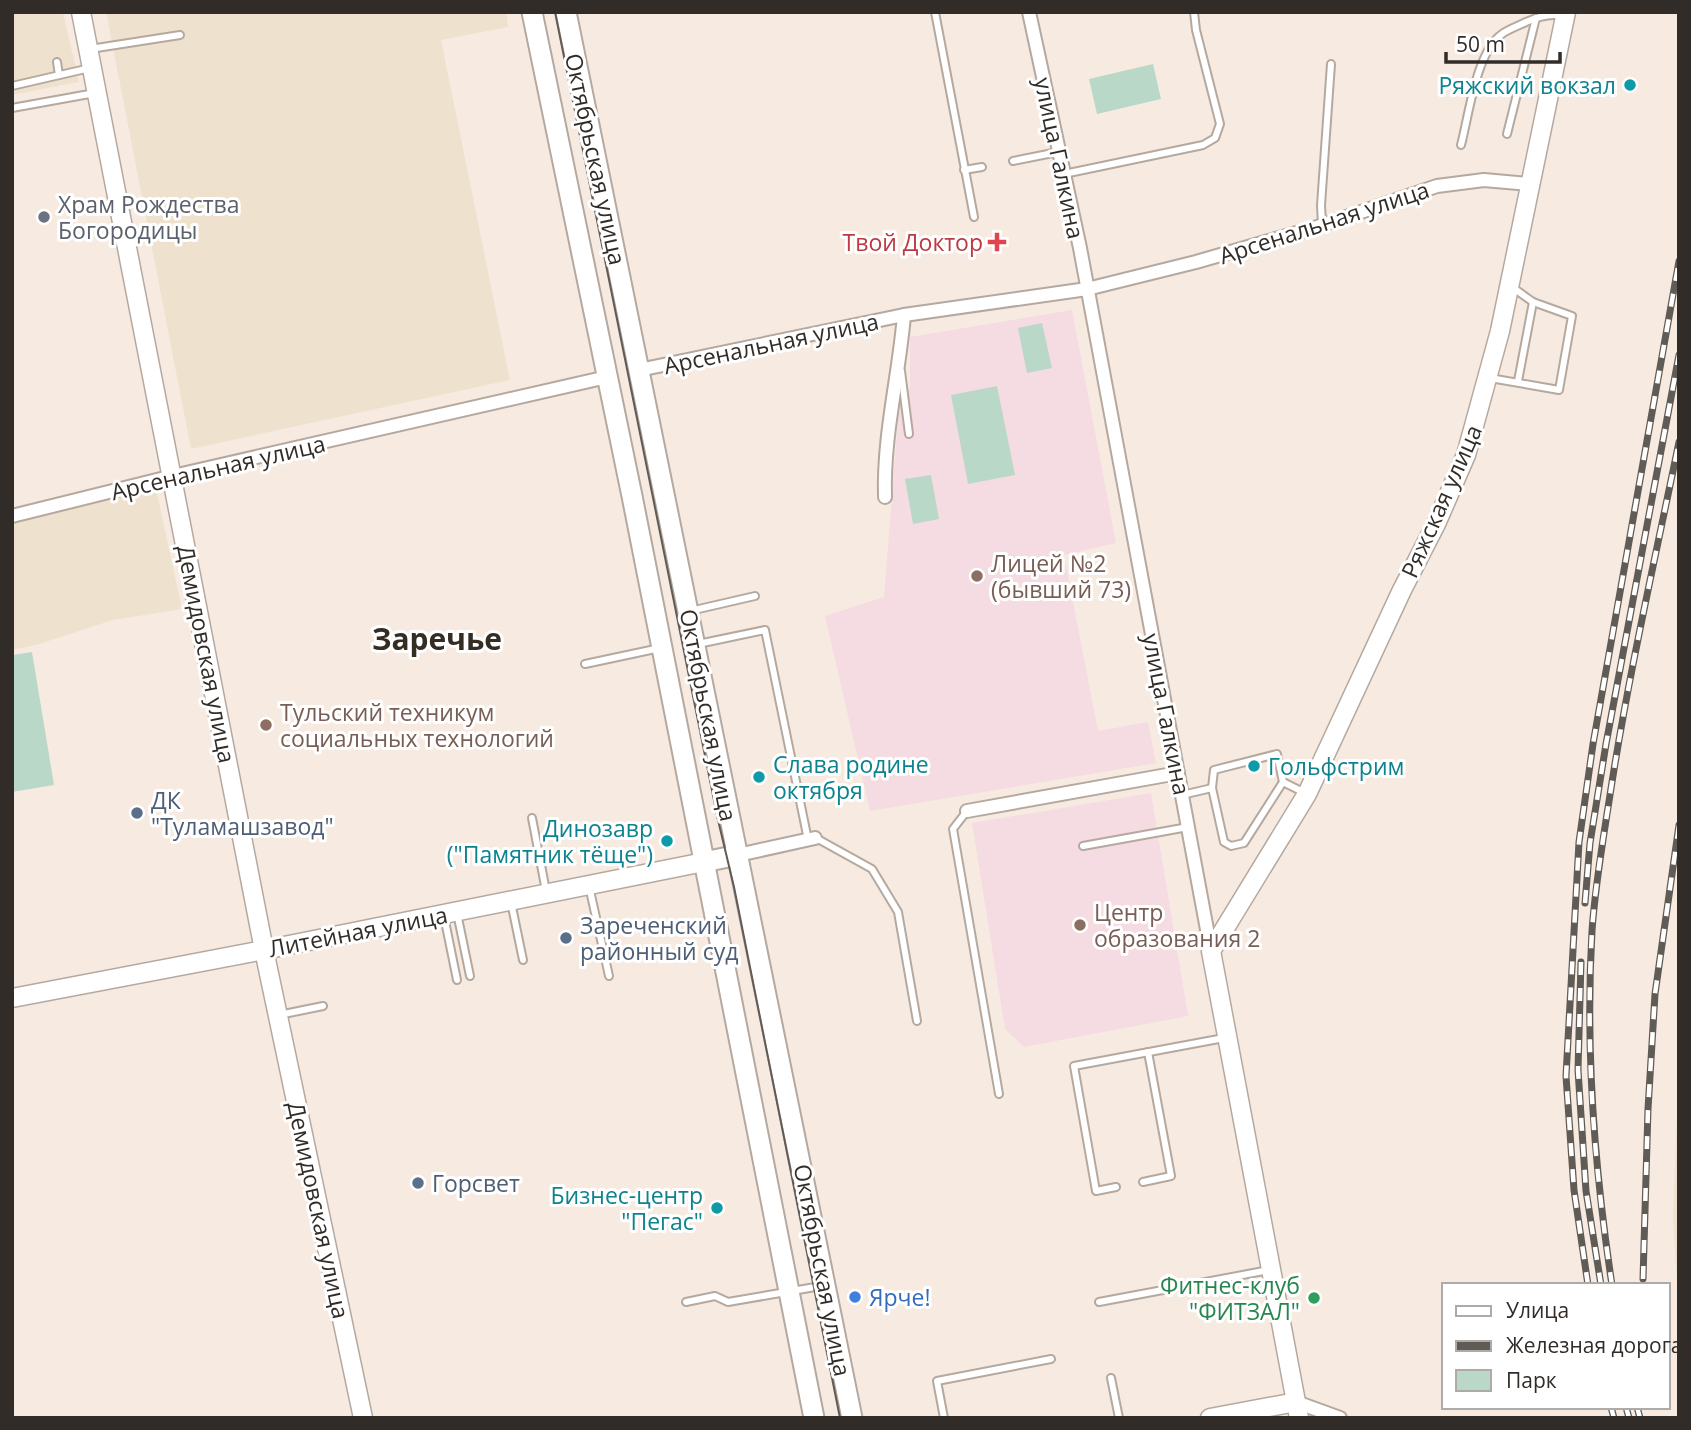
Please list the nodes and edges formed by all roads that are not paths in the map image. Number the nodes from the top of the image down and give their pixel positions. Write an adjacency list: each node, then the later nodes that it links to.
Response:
1 (80, 12): 10 (street, Демидовская улица)
2 (532, 12): 34 (main road, Октябрьская улица)
3 (565, 12): 33 (main road, Октябрьская улица)
4 (935, 12): 23 (lane)
5 (1028, 12): 20 (street, улица Галкина)
6 (1194, 12): 24 (lane)
7 (1565, 14): 8 (lane); 25 (street, Ряжская улица)
8 (1536, 18): 18 (lane); 19 (lane)
9 (180, 35): 10 (lane)
10 (88, 49): 13 (street, Демидовская улица)
11 (57, 62): 14 (lane)
12 (1331, 64): 27 (lane)
13 (92, 68): 14 (lane); 16 (street, Демидовская улица)
14 (59, 75): 15 (lane)
15 (12, 86)
16 (96, 93): 17 (lane); 38 (street, Демидовская улица)
17 (12, 108)
18 (1507, 134)
19 (1461, 145)
20 (1058, 152): 21 (lane); 24 (street, улица Галкина)
21 (1013, 161)
22 (982, 167): 23 (lane)
23 (964, 170): 26 (lane)
24 (1063, 174): 29 (street, улица Галкина)
25 (1529, 184): 27 (street, Арсенальная улица); 28 (street, Ряжская улица)
26 (974, 218)
27 (1322, 225): 29 (street, Арсенальная улица)
28 (1509, 285): 30 (lane); 35 (street, Ряжская улица)
29 (1087, 289): 31 (street, Арсенальная улица); 46 (street, улица Галкина)
30 (1533, 302): 36 (lane); 36 (lane)
31 (904, 315): 32 (street); 33 (street, Арсенальная улица)
32 (900, 362): 37 (lane); 39 (street)
33 (639, 370): 34 (main road, Арсенальная улица); 42 (main road, Октябрьская улица)
34 (607, 377): 38 (street, Арсенальная улица); 44 (main road, Октябрьская улица)
35 (1488, 377): 36 (lane); 50 (street, Ряжская улица)
36 (1518, 381)
37 (909, 434)
38 (173, 476): 40 (street, Арсенальная улица); 62 (street, Демидовская улица)
39 (885, 497)
40 (12, 516)
41 (755, 596): 42 (lane)
42 (688, 611): 43 (main road, Октябрьская улица)
43 (695, 645): 54 (lane); 56 (main road, Октябрьская улица)
44 (661, 648): 45 (lane); 57 (main road, Октябрьская улица)
45 (585, 664)
46 (1178, 773): 49 (street, улица Галкина); 51 (street)
47 (1283, 782): 48 (lane); 48 (lane); 50 (lane)
48 (1212, 788): 49 (lane)
49 (1182, 794): 53 (street, улица Галкина)
50 (1307, 794): 63 (street, Ряжская улица)
51 (967, 811): 74 (lane)
52 (532, 818): 59 (lane)
53 (1188, 827): 55 (lane); 63 (street, улица Галкина)
54 (812, 839): 56 (street); 71 (lane)
55 (1083, 846)
56 (738, 855): 57 (main road); 78 (main road, Октябрьская улица)
57 (704, 862): 58 (street, Литейная улица); 79 (main road, Октябрьская улица)
58 (589, 885): 59 (street, Литейная улица); 66 (lane)
59 (547, 893): 60 (street, Литейная улица)
60 (511, 901): 61 (street, Литейная улица); 64 (lane)
61 (450, 913): 62 (street, Литейная улица); 65 (lane); 67 (lane)
62 (264, 950): 68 (street, Литейная улица); 70 (street, Демидовская улица)
63 (1211, 951): 72 (street, улица Галкина)
64 (523, 960)
65 (470, 976)
66 (609, 976)
67 (457, 980)
68 (12, 998)
69 (323, 1006): 70 (lane)
70 (278, 1016): 85 (street, Демидовская улица)
71 (917, 1021)
72 (1226, 1038): 73 (lane); 77 (street, улица Галкина)
73 (1148, 1052): 75 (lane); 76 (lane)
74 (999, 1094)
75 (1143, 1182)
76 (1116, 1187)
77 (1270, 1270): 81 (lane); 84 (street, улица Галкина)
78 (826, 1285): 79 (lane); 87 (main road, Октябрьская улица)
79 (789, 1292): 80 (lane); 86 (main road, Октябрьская улица)
80 (686, 1301)
81 (1099, 1302)
82 (1051, 1359): 88 (lane)
83 (1111, 1378): 89 (lane)
84 (1297, 1410): 90 (street); 91 (street)
85 (363, 1418)
86 (814, 1418)
87 (852, 1418)
88 (944, 1418)
89 (1119, 1418)
90 (1210, 1418)
91 (1340, 1418)

